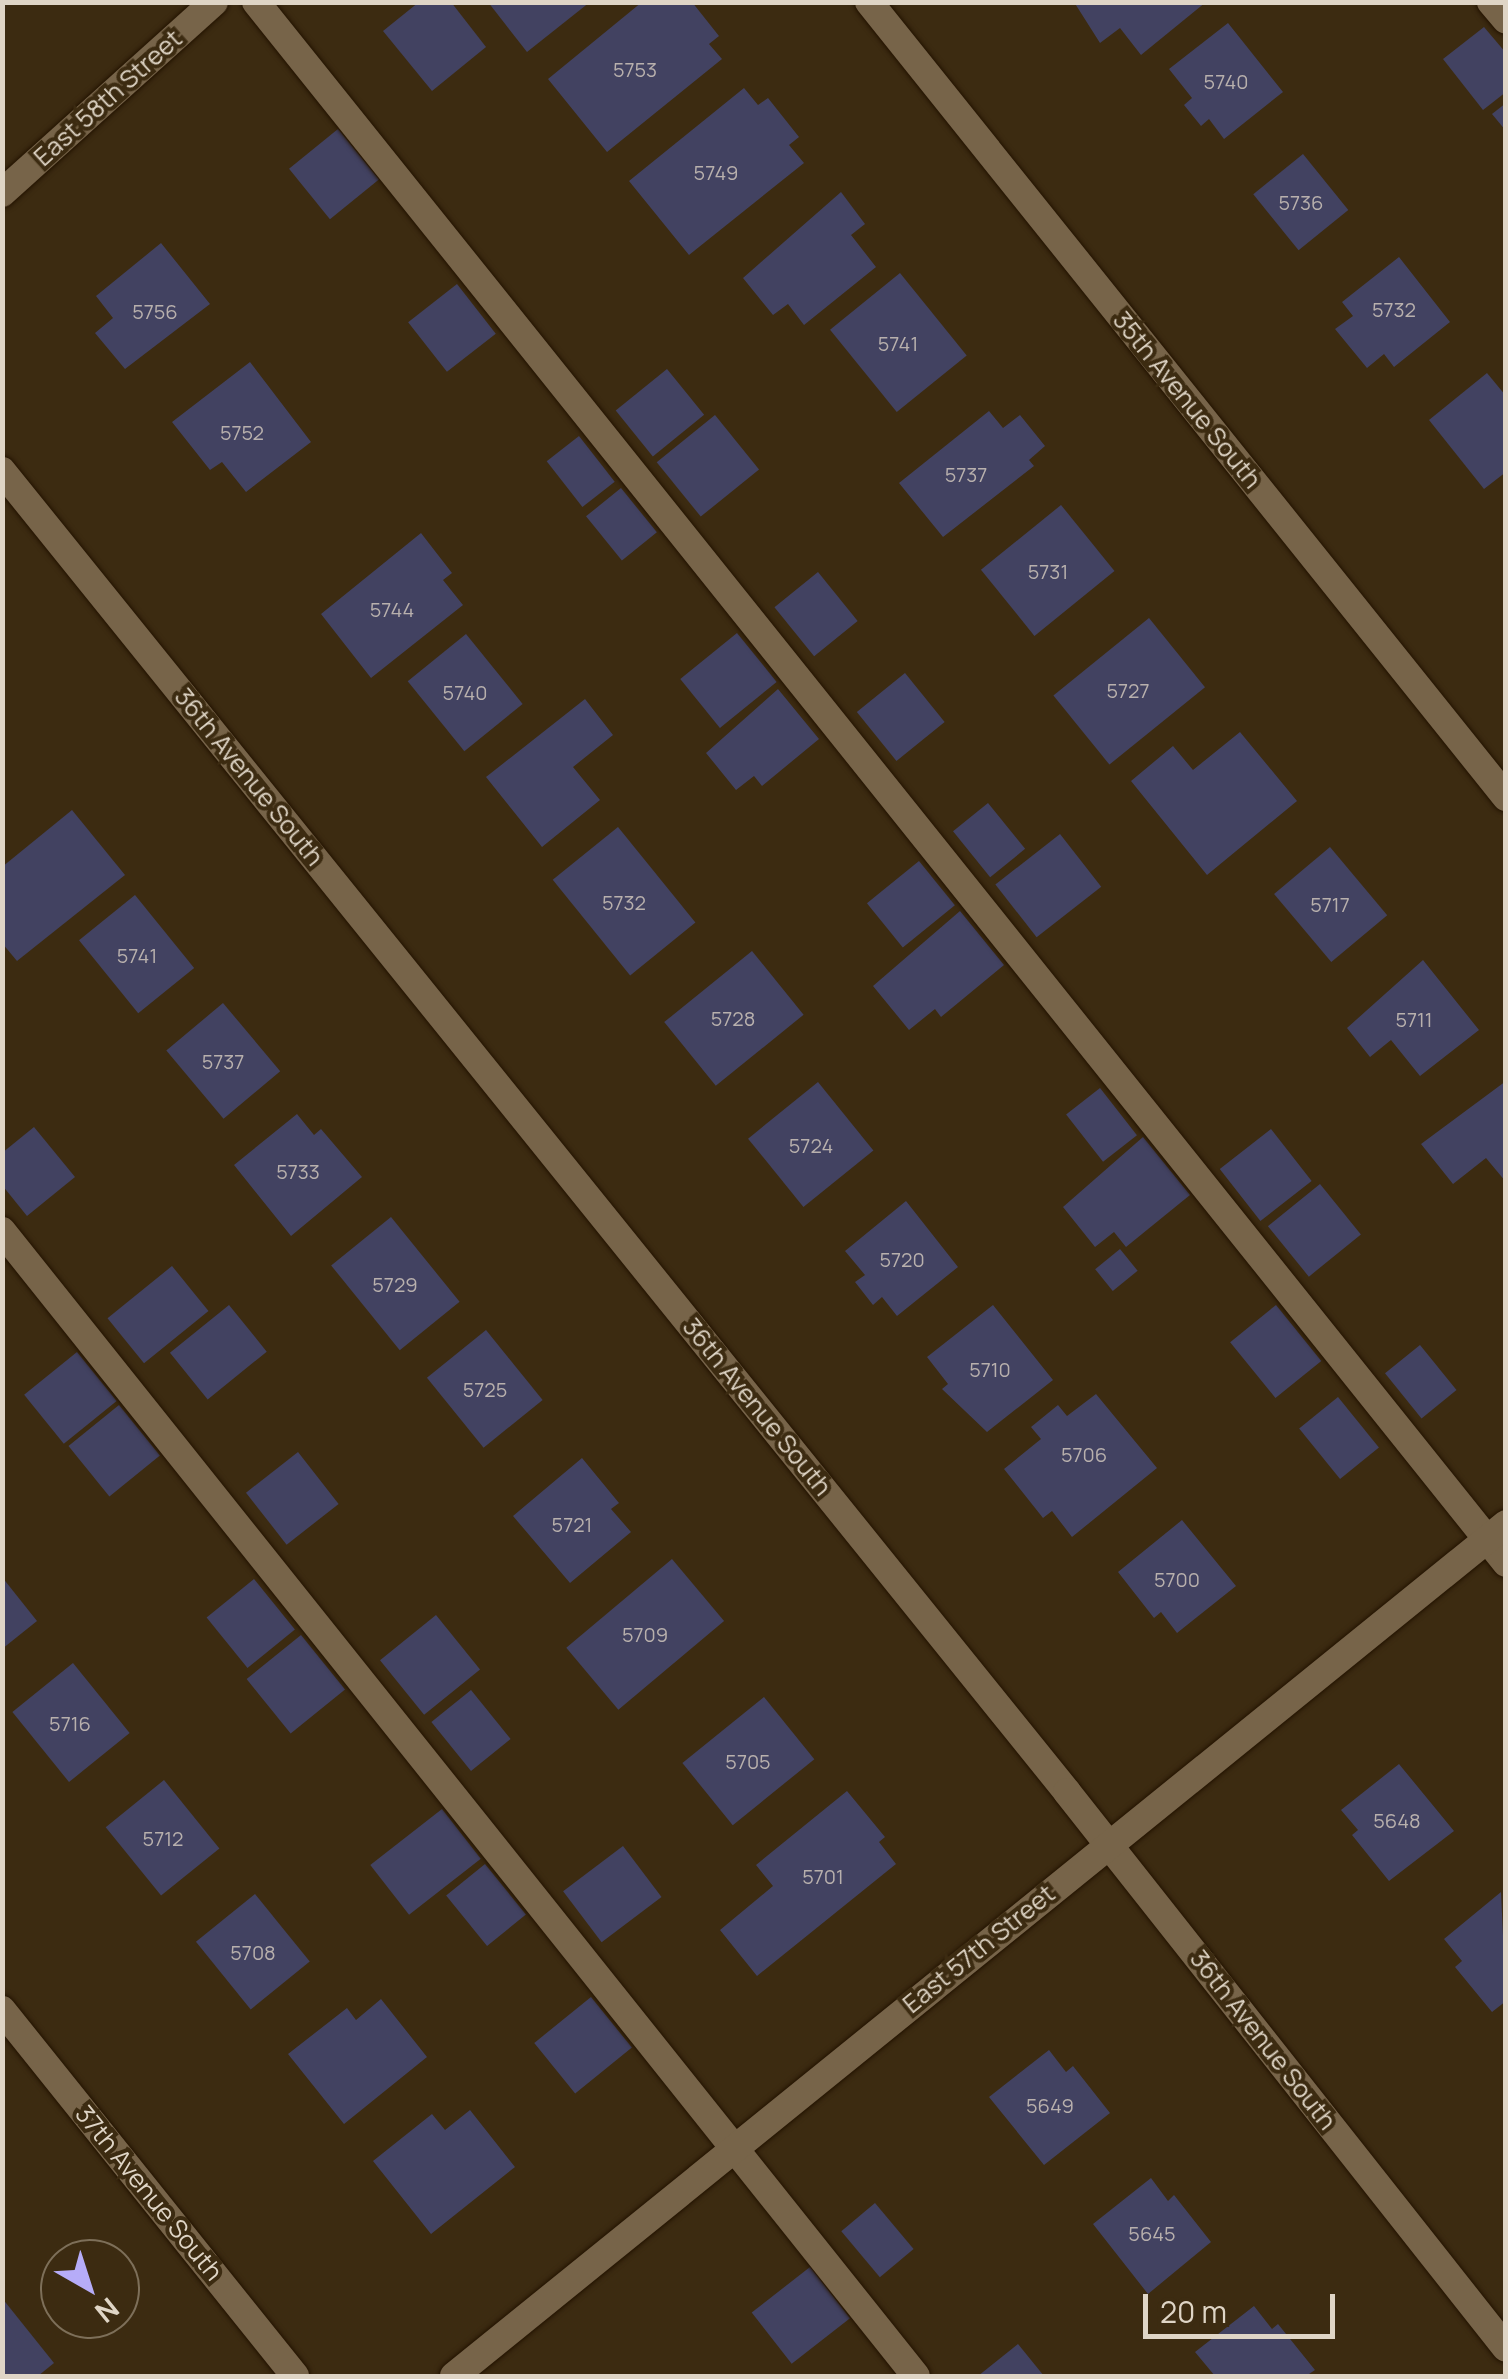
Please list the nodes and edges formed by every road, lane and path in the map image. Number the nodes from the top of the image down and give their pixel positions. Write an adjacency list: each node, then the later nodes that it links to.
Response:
1 (214, 2): 6 (street, East 58th Street)
2 (256, 2): 10 (street)
3 (869, 2): 8 (street, 35th Avenue South)
4 (1491, 2): 5 (street)
5 (1506, 20)
6 (2, 193)
7 (2, 472): 12 (street, 36th Avenue South)
8 (1506, 797)
9 (2, 1231): 14 (street)
10 (1496, 1532): 11 (street); 12 (street, East 57th Street)
11 (1506, 1563)
12 (1108, 1843): 14 (street, East 57th Street); 15 (street, 36th Avenue South)
13 (2, 2010): 16 (street, 37th Avenue South)
14 (734, 2147): 17 (street, East 57th Street); 18 (street)
15 (1506, 2348)
16 (295, 2376)
17 (454, 2376)
18 (916, 2376)

